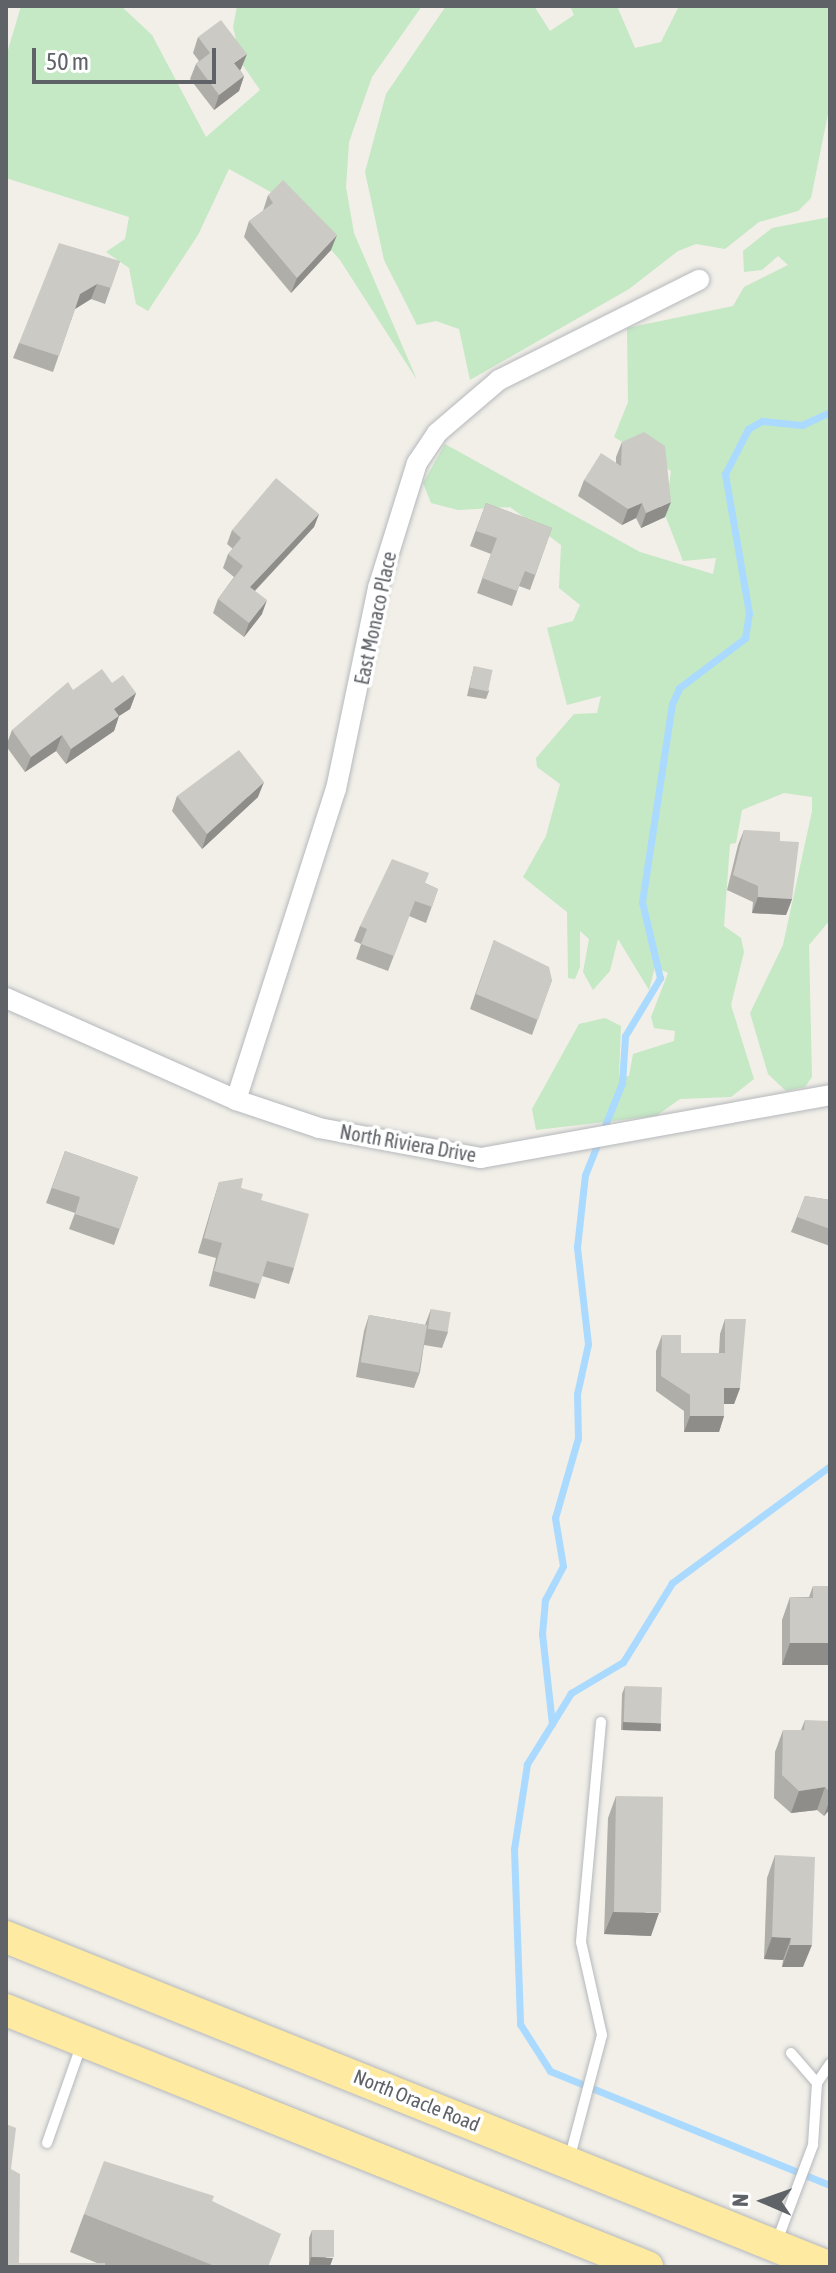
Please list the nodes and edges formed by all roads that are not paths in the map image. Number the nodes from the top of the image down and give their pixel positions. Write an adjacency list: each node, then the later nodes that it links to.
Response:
1 (699, 280): 4 (street, East Monaco Place)
2 (6, 998): 4 (street, North Riviera Drive)
3 (830, 1095): 4 (street, North Riviera Drive)
4 (236, 1100)
5 (601, 1722): 13 (lane)
6 (6, 1937): 13 (highway, North Oracle Road)
7 (6, 2010): 8 (highway)
8 (83, 2041): 12 (lane); 15 (highway)
9 (791, 2053): 11 (lane)
10 (830, 2064): 11 (lane)
11 (817, 2083): 14 (lane)
12 (47, 2143)
13 (569, 2162): 14 (highway, North Oracle Road)
14 (775, 2246): 16 (highway, North Oracle Road)
15 (647, 2267)
16 (828, 2267)

